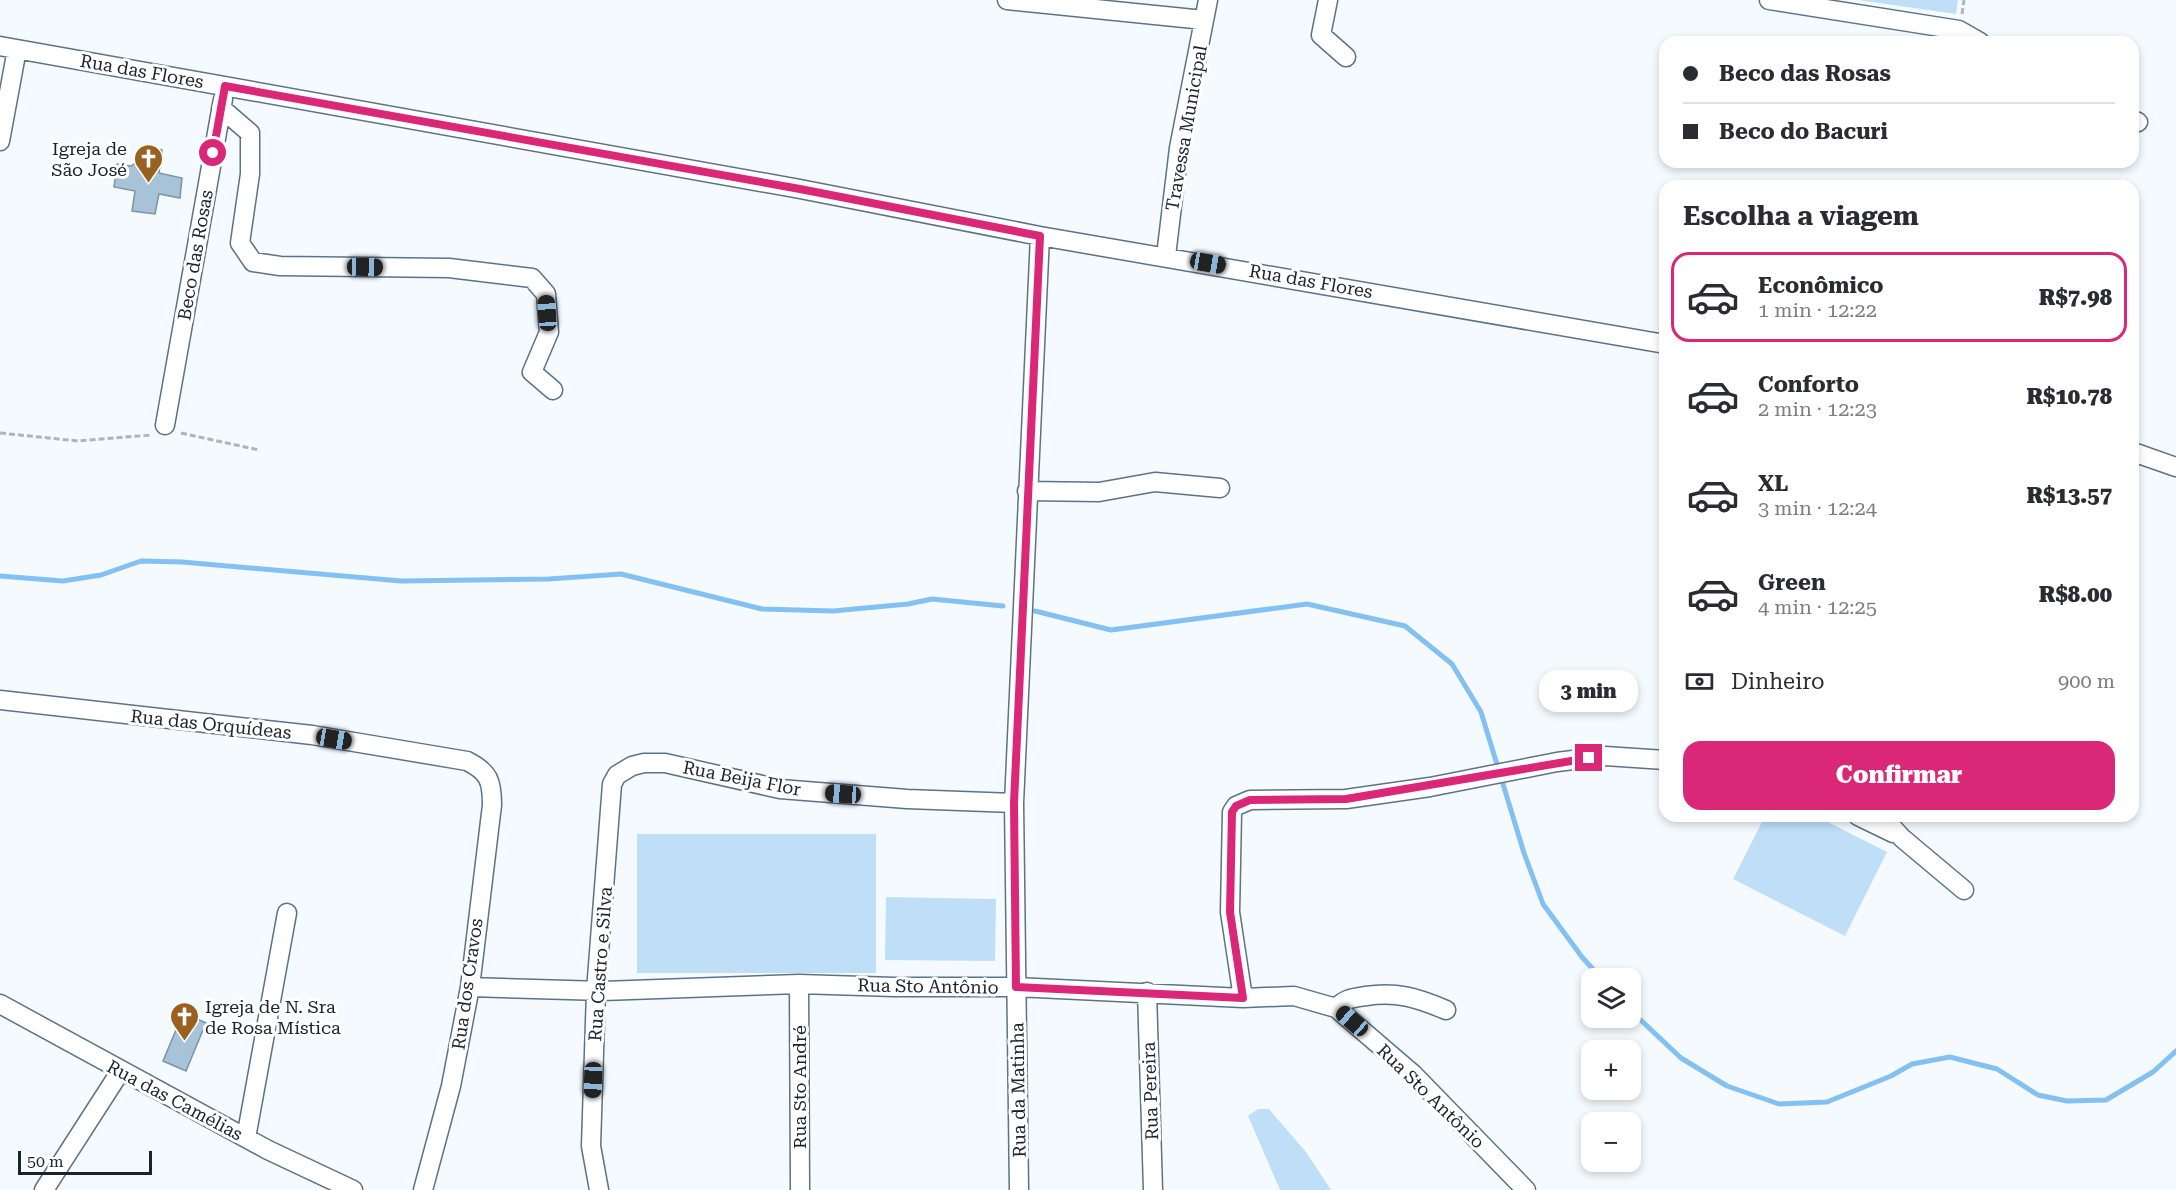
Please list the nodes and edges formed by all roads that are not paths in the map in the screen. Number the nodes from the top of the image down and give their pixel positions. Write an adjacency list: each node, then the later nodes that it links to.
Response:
1 (1007, 0): 5 (street)
2 (1208, 0): 5 (street, Travessa Municipal)
3 (1328, 0): 8 (street)
4 (1769, 0): 6 (street)
5 (1204, 20): 13 (street, Travessa Municipal)
6 (1970, 36)
7 (9, 48): 9 (street, Rua das Flores); 11 (street)
8 (1346, 57)
9 (225, 86): 10 (street, Beco das Rosas); 12 (street, Rua das Flores)
10 (221, 108): 15 (street); 16 (street, Beco das Rosas)
11 (0, 141)
12 (1040, 236): 13 (street, Rua das Flores); 20 (street, Rua da Matinha)
13 (1166, 256): 14 (street, Rua das Flores)
14 (1659, 343)
15 (553, 390)
16 (166, 431)
17 (2139, 454): 18 (street)
18 (2176, 467)
19 (1220, 488): 20 (street)
20 (1027, 491): 25 (street, Rua da Matinha)
21 (0, 700): 24 (street, Rua das Orquídeas)
22 (1659, 760): 36 (street)
23 (617, 775): 25 (street, Rua Beija Flor); 34 (street, Rua Castro e Silva)
24 (488, 776): 32 (street, Rua dos Cravos)
25 (1014, 803): 33 (street, Rua da Matinha)
26 (1870, 822): 28 (street)
27 (1887, 822): 28 (street)
28 (1902, 838): 29 (street)
29 (1964, 891)
30 (287, 913): 41 (street)
31 (799, 984): 33 (street, Rua Sto Antônio); 34 (street, Rua Sto Antônio); 46 (street, Rua Sto André)
32 (470, 987): 34 (street, Rua Sto Antônio); 44 (street, Rua dos Cravos)
33 (1016, 987): 35 (street, Rua Sto Antônio); 47 (street, Rua da Matinha)
34 (596, 991): 45 (street, Rua Castro e Silva)
35 (1147, 992): 36 (street, Rua Sto Antônio); 48 (street, Rua Pereira)
36 (1243, 998): 38 (street, Rua Sto Antônio)
37 (0, 1004): 40 (street, Rua das Camélias)
38 (1336, 1008): 39 (street); 49 (street, Rua Sto Antônio)
39 (1446, 1010)
40 (120, 1072): 41 (street, Rua das Camélias); 42 (street)
41 (246, 1138): 43 (street, Rua das Camélias)
42 (44, 1190)
43 (353, 1190)
44 (423, 1190)
45 (599, 1190)
46 (800, 1190)
47 (1019, 1190)
48 (1153, 1190)
49 (1526, 1190)

